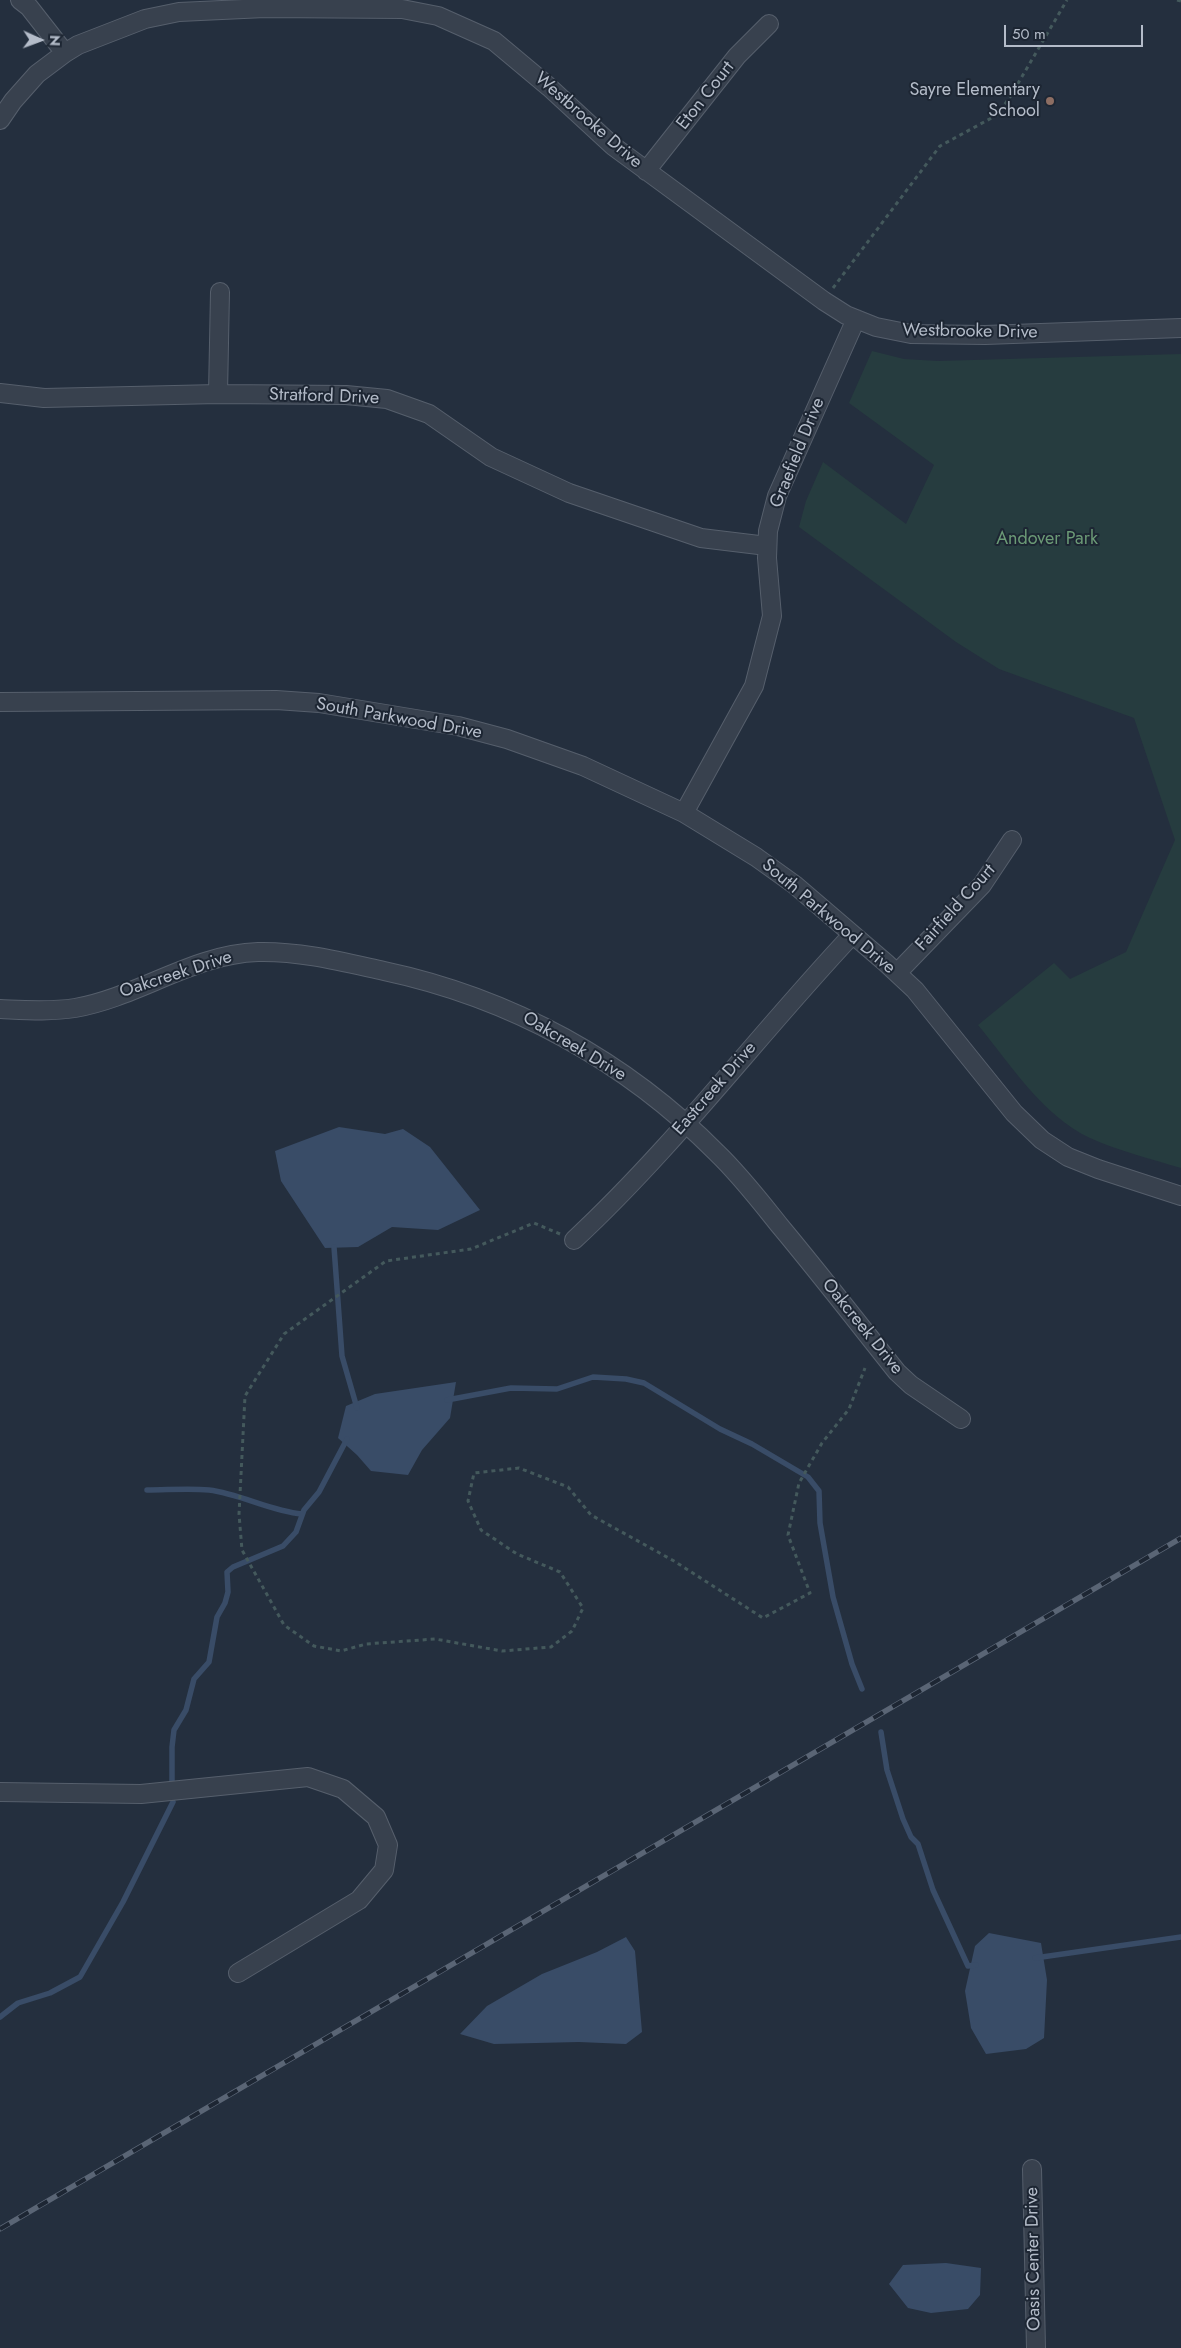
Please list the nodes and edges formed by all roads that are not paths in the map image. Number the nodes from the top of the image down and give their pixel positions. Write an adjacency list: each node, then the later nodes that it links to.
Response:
1 (20, 0): 3 (street)
2 (769, 24): 5 (street, Eton Court)
3 (65, 53): 4 (street, Westbrooke Drive); 5 (street, Westbrooke Drive)
4 (0, 120)
5 (646, 171): 7 (street, Westbrooke Drive)
6 (220, 292): 10 (street)
7 (856, 319): 8 (street, Westbrooke Drive); 11 (street, Graefield Drive)
8 (1181, 328)
9 (0, 393): 10 (street, Stratford Drive)
10 (218, 394): 11 (street, Stratford Drive)
11 (767, 546): 13 (street, Graefield Drive)
12 (0, 702): 13 (street, South Parkwood Drive)
13 (684, 813): 15 (street, South Parkwood Drive)
14 (1012, 840): 16 (street, Fairfield Court)
15 (852, 935): 16 (street, South Parkwood Drive); 18 (street, Eastcreek Drive)
16 (897, 973): 19 (street, South Parkwood Drive)
17 (0, 1009): 18 (street, Oakcreek Drive)
18 (686, 1124): 20 (street, Eastcreek Drive); 21 (street, Oakcreek Drive)
19 (1181, 1196)
20 (574, 1240)
21 (961, 1419)
22 (0, 1792): 23 (street)
23 (238, 1973)
24 (1032, 2169): 25 (street, Oasis Center Drive)
25 (1036, 2348)

